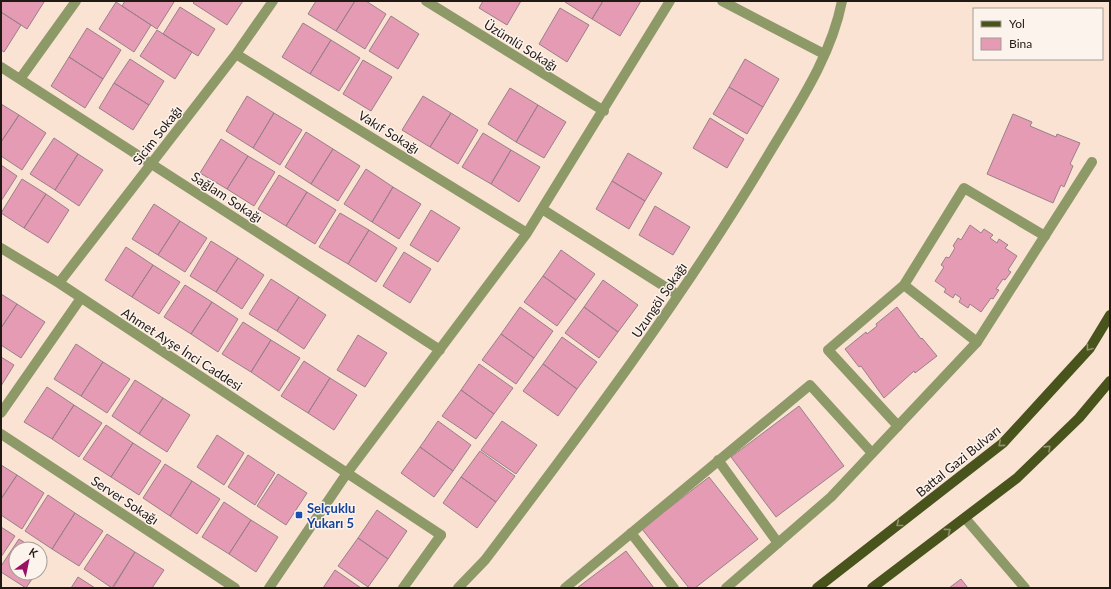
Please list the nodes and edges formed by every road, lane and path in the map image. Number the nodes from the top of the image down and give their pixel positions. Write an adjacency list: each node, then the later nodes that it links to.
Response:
1 (76, 1): 10 (street)
2 (272, 1): 7 (street, Sicim Sokağı)
3 (426, 1): 11 (street, Üzümlü Sokağı)
4 (670, 1): 11 (street)
5 (722, 1): 8 (street)
6 (842, 1): 8 (street, Uzungöl Sokağı)
7 (236, 54): 13 (street, Sicim Sokağı); 15 (street, Vakıf Sokağı)
8 (824, 54): 20 (street, Uzungöl Sokağı)
9 (1, 66): 10 (street, Sağlam Sokağı)
10 (20, 79): 13 (street, Sağlam Sokağı)
11 (604, 111): 14 (street)
12 (1092, 162): 16 (street)
13 (151, 164): 18 (street, Sicim Sokağı); 24 (street, Sağlam Sokağı)
14 (542, 209): 15 (street); 20 (street)
15 (527, 233): 24 (street)
16 (1045, 236): 19 (street); 23 (street)
17 (1, 248): 18 (street, Ahmet Ayşe İnci Caddesi)
18 (59, 283): 21 (street, Ahmet Ayşe İnci Caddesi)
19 (904, 286): 23 (street); 27 (street)
20 (678, 295): 38 (street, Uzungöl Sokağı)
21 (81, 298): 26 (street); 31 (street, Ahmet Ayşe İnci Caddesi)
22 (1110, 316): 42 (main road, Battal Gazi Bulvarı, one-way to 42)
23 (977, 342): 27 (street)
24 (440, 350): 31 (street)
25 (1110, 381): 32 (main road, one-way to 25)
26 (1, 413)
27 (898, 426): 29 (street)
28 (1, 434): 35 (street, Server Sokağı)
29 (872, 453): 30 (street); 34 (street)
30 (718, 460): 33 (street); 34 (street)
31 (347, 473): 36 (street); 37 (street, Ahmet Ayşe İnci Caddesi)
32 (965, 518): 43 (main road, one-way to 32); 44 (street)
33 (631, 533): 39 (street); 40 (street)
34 (778, 543): 41 (street)
35 (235, 588)
36 (270, 588)
37 (404, 588)
38 (458, 588)
39 (565, 588)
40 (674, 588)
41 (726, 588)
42 (817, 588)
43 (872, 588)
44 (1025, 588)

